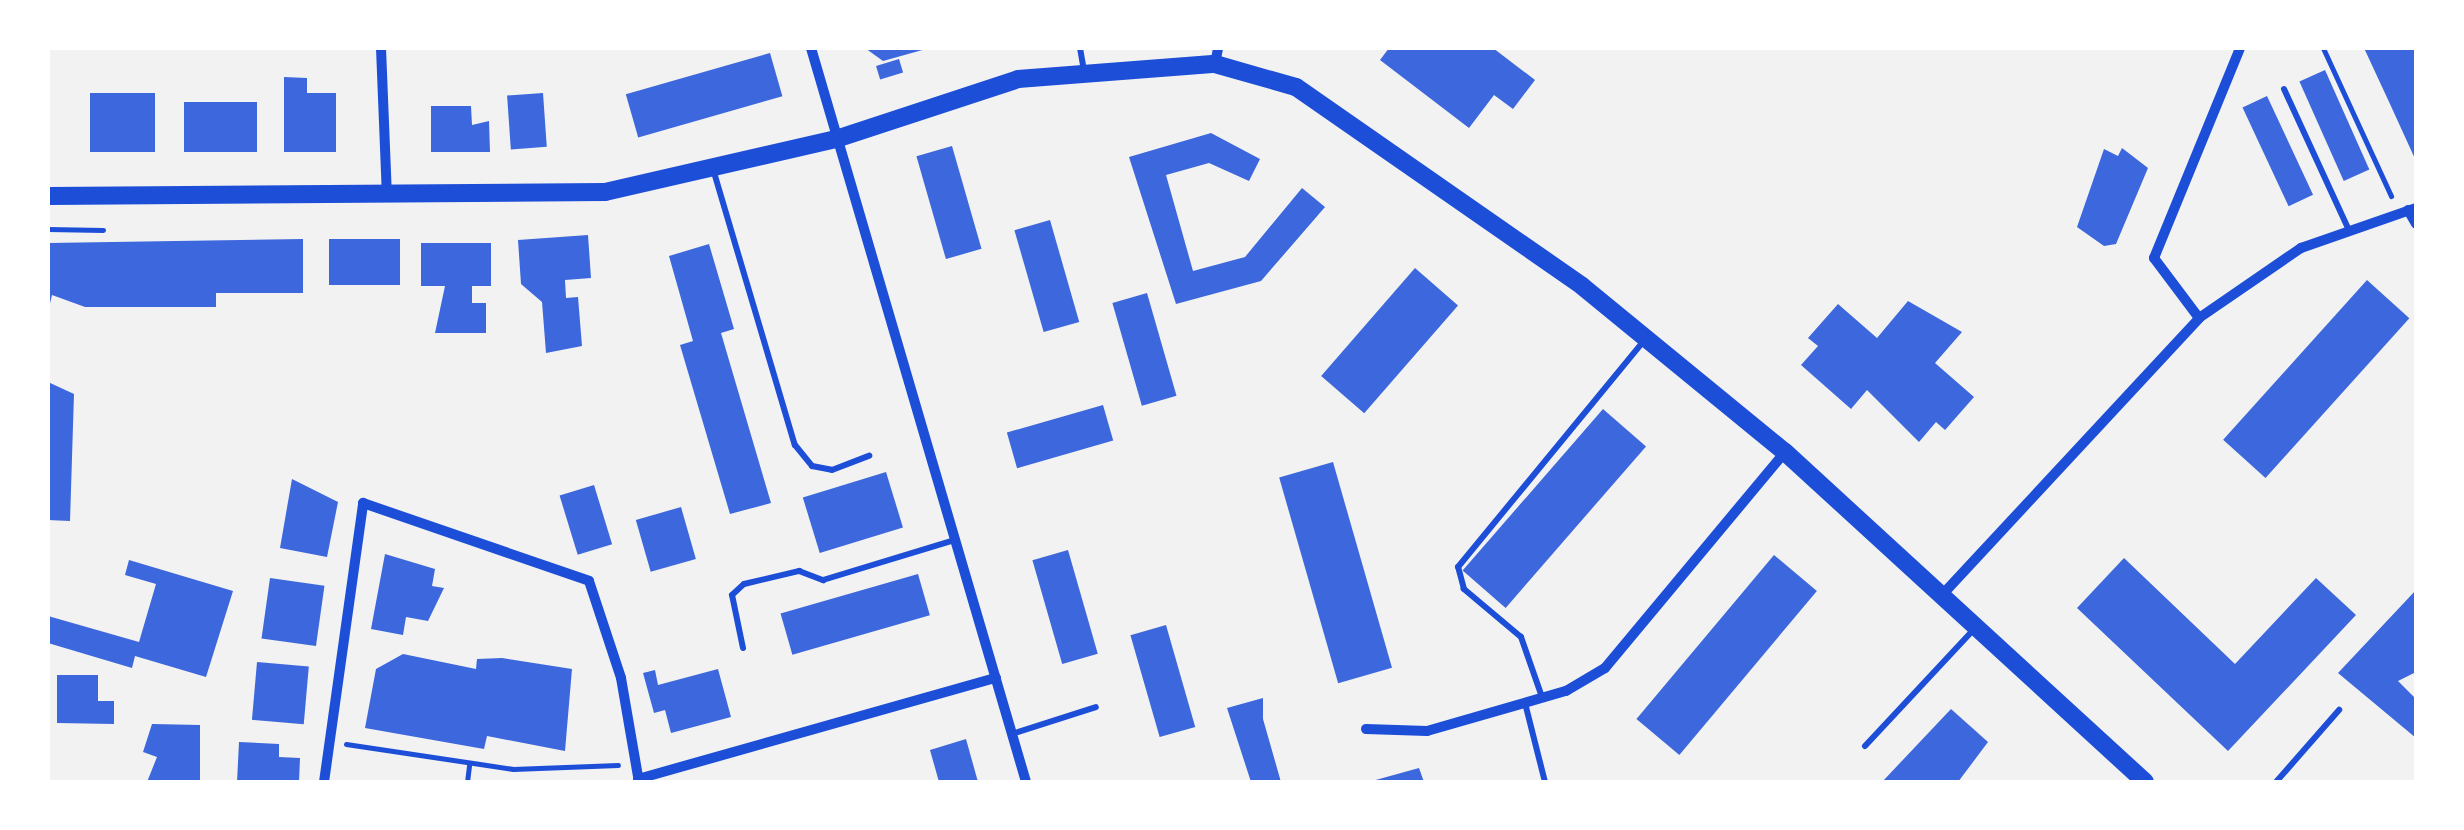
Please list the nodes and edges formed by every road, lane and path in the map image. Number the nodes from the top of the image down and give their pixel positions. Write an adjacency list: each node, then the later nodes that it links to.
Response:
1 (381, 48): 11 (street)
2 (811, 48): 9 (street)
3 (1080, 48): 7 (lane)
4 (2240, 48): 18 (street)
5 (2323, 48): 13 (path)
6 (1216, 56): 7 (street); 19 (street)
7 (1084, 70): 9 (street)
8 (2284, 89): 15 (lane)
9 (836, 139): 10 (street); 22 (street)
10 (712, 168): 11 (street); 21 (lane)
11 (388, 195): 12 (street)
12 (48, 196)
13 (2408, 210): 14 (street); 15 (street)
14 (2416, 224)
15 (2348, 228): 18 (street)
16 (48, 229): 17 (path)
17 (103, 230)
18 (2199, 318): 23 (street)
19 (1646, 338): 20 (street); 27 (lane)
20 (1785, 452): 23 (street); 27 (street)
21 (869, 456)
22 (955, 540): 25 (lane); 26 (street)
23 (1942, 595): 24 (street)
24 (1976, 626): 34 (lane); 41 (street)
25 (742, 648)
26 (996, 678): 32 (street); 36 (street)
27 (1542, 698): 28 (street)
28 (1525, 702): 31 (street); 40 (lane)
29 (1096, 707): 32 (lane)
30 (2340, 710): 42 (lane)
31 (1366, 730)
32 (1012, 734): 39 (street)
33 (328, 740): 35 (path); 36 (street); 37 (street)
34 (1866, 746)
35 (469, 765): 36 (path); 38 (path)
36 (637, 774)
37 (324, 782)
38 (468, 782)
39 (1026, 782)
40 (1546, 782)
41 (2145, 782)
42 (2276, 782)

